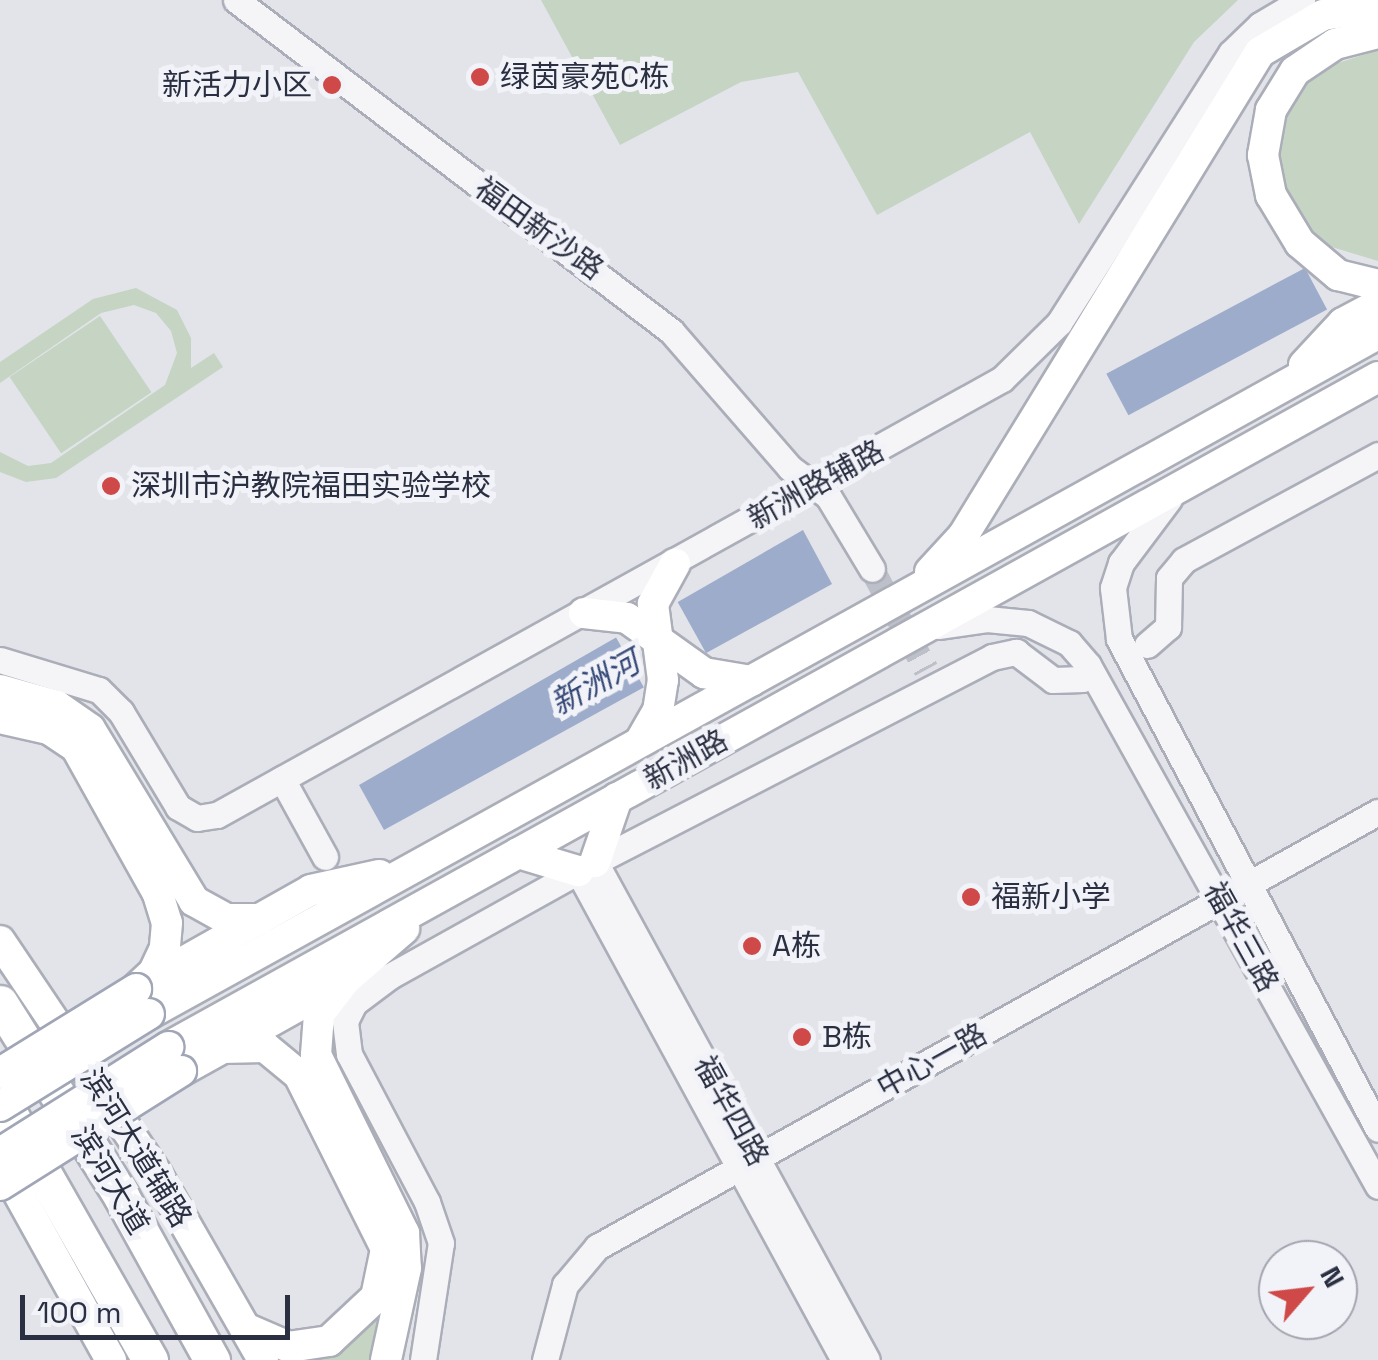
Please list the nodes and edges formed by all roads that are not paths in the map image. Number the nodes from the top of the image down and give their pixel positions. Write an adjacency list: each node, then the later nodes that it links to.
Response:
1 (236, 0): 15 (street, 福田新沙路)
2 (262, 0): 15 (street, 福田新沙路)
3 (1302, 0): 15 (street, 新洲路辅路)
4 (1378, 7): 18 (main road)
5 (1378, 33): 6 (main road)
6 (1378, 285)
7 (1378, 304): 10 (main road)
8 (1378, 334): 10 (main road, 新洲路)
9 (1378, 377): 12 (main road, 新洲路)
10 (1282, 387): 18 (main road, 新洲路)
11 (1378, 403): 12 (main road)
12 (1302, 419): 14 (main road, 新洲路)
13 (1378, 455): 22 (street)
14 (1187, 482): 21 (main road, 新洲路); 37 (street, 福华三路)
15 (816, 486): 16 (street, 新洲路辅路); 17 (street, 福田新沙路)
16 (674, 564): 19 (main road); 20 (street, 新洲路辅路)
17 (872, 569)
18 (898, 600): 25 (main road, 新洲路)
19 (640, 611): 20 (main road); 24 (main road)
20 (584, 613): 30 (street, 新洲路辅路)
21 (924, 628): 26 (street, 福华三路); 31 (main road, 新洲路)
22 (1147, 645)
23 (0, 660): 30 (street, 新洲路辅路)
24 (676, 674): 25 (main road); 29 (main road)
25 (752, 681): 29 (main road, 新洲路)
26 (1093, 684): 35 (street); 38 (street, 福华三路)
27 (0, 690): 40 (main road)
28 (0, 718): 43 (main road)
29 (639, 743): 36 (main road, 新洲路)
30 (282, 780): 34 (street)
31 (617, 798): 33 (main road, 新洲路); 35 (main road)
32 (1378, 812): 37 (street, 中心一路)
33 (518, 853): 35 (main road); 39 (main road, 新洲路)
34 (325, 857)
35 (587, 867): 52 (street, 福华四路); 61 (street)
36 (412, 868): 40 (main road); 43 (main road, 新洲路)
37 (1250, 884): 38 (street, 中心一路); 50 (street, 福华三路)
38 (1220, 900): 52 (street, 中心一路); 54 (street, 福华三路)
39 (430, 902): 42 (main road); 46 (main road, 新洲路)
40 (260, 919): 43 (main road)
41 (0, 941): 55 (main road, 滨河大道辅路)
42 (346, 980): 45 (main road); 60 (main road)
43 (142, 1001): 47 (main road, bridge); 49 (main road, 新洲路, bridge)
44 (0, 1004): 58 (highway, 滨河大道)
45 (222, 1048): 46 (main road); 55 (main road)
46 (175, 1059): 51 (main road, 新洲路, bridge); 53 (main road, bridge)
47 (0, 1073)
48 (0, 1096): 57 (highway, 滨河大道)
49 (0, 1106)
50 (1378, 1129)
51 (0, 1156): 56 (main road)
52 (748, 1163): 62 (street, 中心一路); 63 (street, 福华四路); 64 (street, 福华四路)
53 (0, 1185)
54 (1378, 1186)
55 (244, 1327): 59 (main road, 滨河大道辅路)
56 (111, 1360)
57 (150, 1360)
58 (212, 1360)
59 (263, 1360)
60 (386, 1360)
61 (422, 1360)
62 (545, 1360)
63 (844, 1360)
64 (868, 1360)

